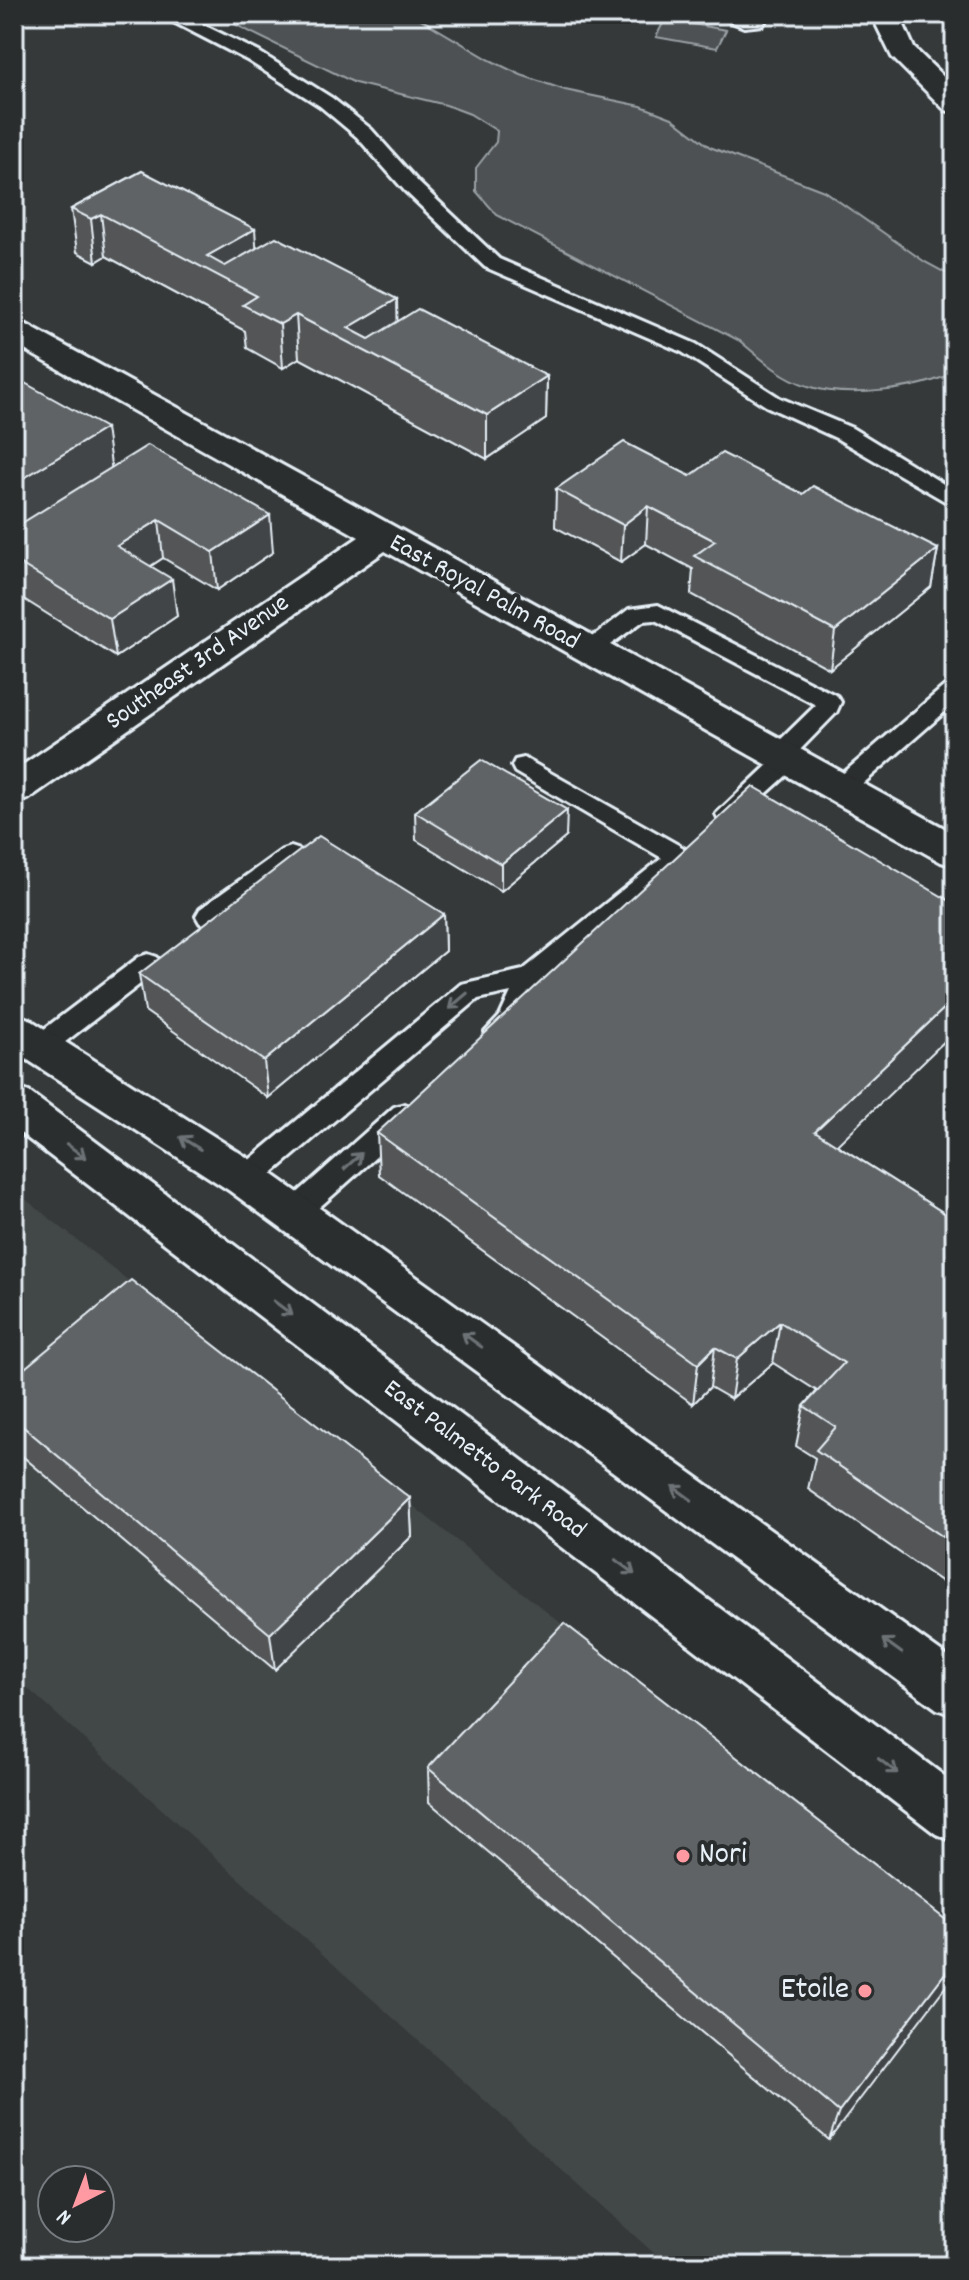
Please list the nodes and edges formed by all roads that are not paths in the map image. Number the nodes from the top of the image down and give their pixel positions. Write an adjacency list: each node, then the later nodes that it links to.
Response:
1 (167, 14): 7 (lane)
2 (735, 14): 3 (lane)
3 (761, 14)
4 (885, 14): 5 (street)
5 (955, 104)
6 (14, 331): 8 (street, East Royal Palm Road)
7 (955, 500)
8 (382, 537): 9 (street, East Royal Palm Road); 14 (street, Southeast 3rd Avenue)
9 (588, 650): 11 (street, East Royal Palm Road); 11 (lane)
10 (955, 690): 13 (lane)
11 (784, 758): 13 (street, East Royal Palm Road); 17 (lane)
12 (524, 766): 17 (lane)
13 (841, 789): 15 (street, East Royal Palm Road)
14 (14, 790)
15 (955, 852)
16 (291, 856): 18 (lane)
17 (680, 857): 20 (lane)
18 (209, 916)
19 (148, 964): 21 (lane)
20 (531, 978): 22 (lane); 25 (lane, one-way to 25)
21 (27, 1038): 25 (street, one-way to 21)
22 (475, 1052)
23 (429, 1093): 26 (lane, one-way to 23)
24 (14, 1104): 28 (street, East Palmetto Park Road, one-way to 28)
25 (246, 1179): 26 (street)
26 (294, 1213): 27 (street, one-way to 26)
27 (955, 1692)
28 (955, 1816)

